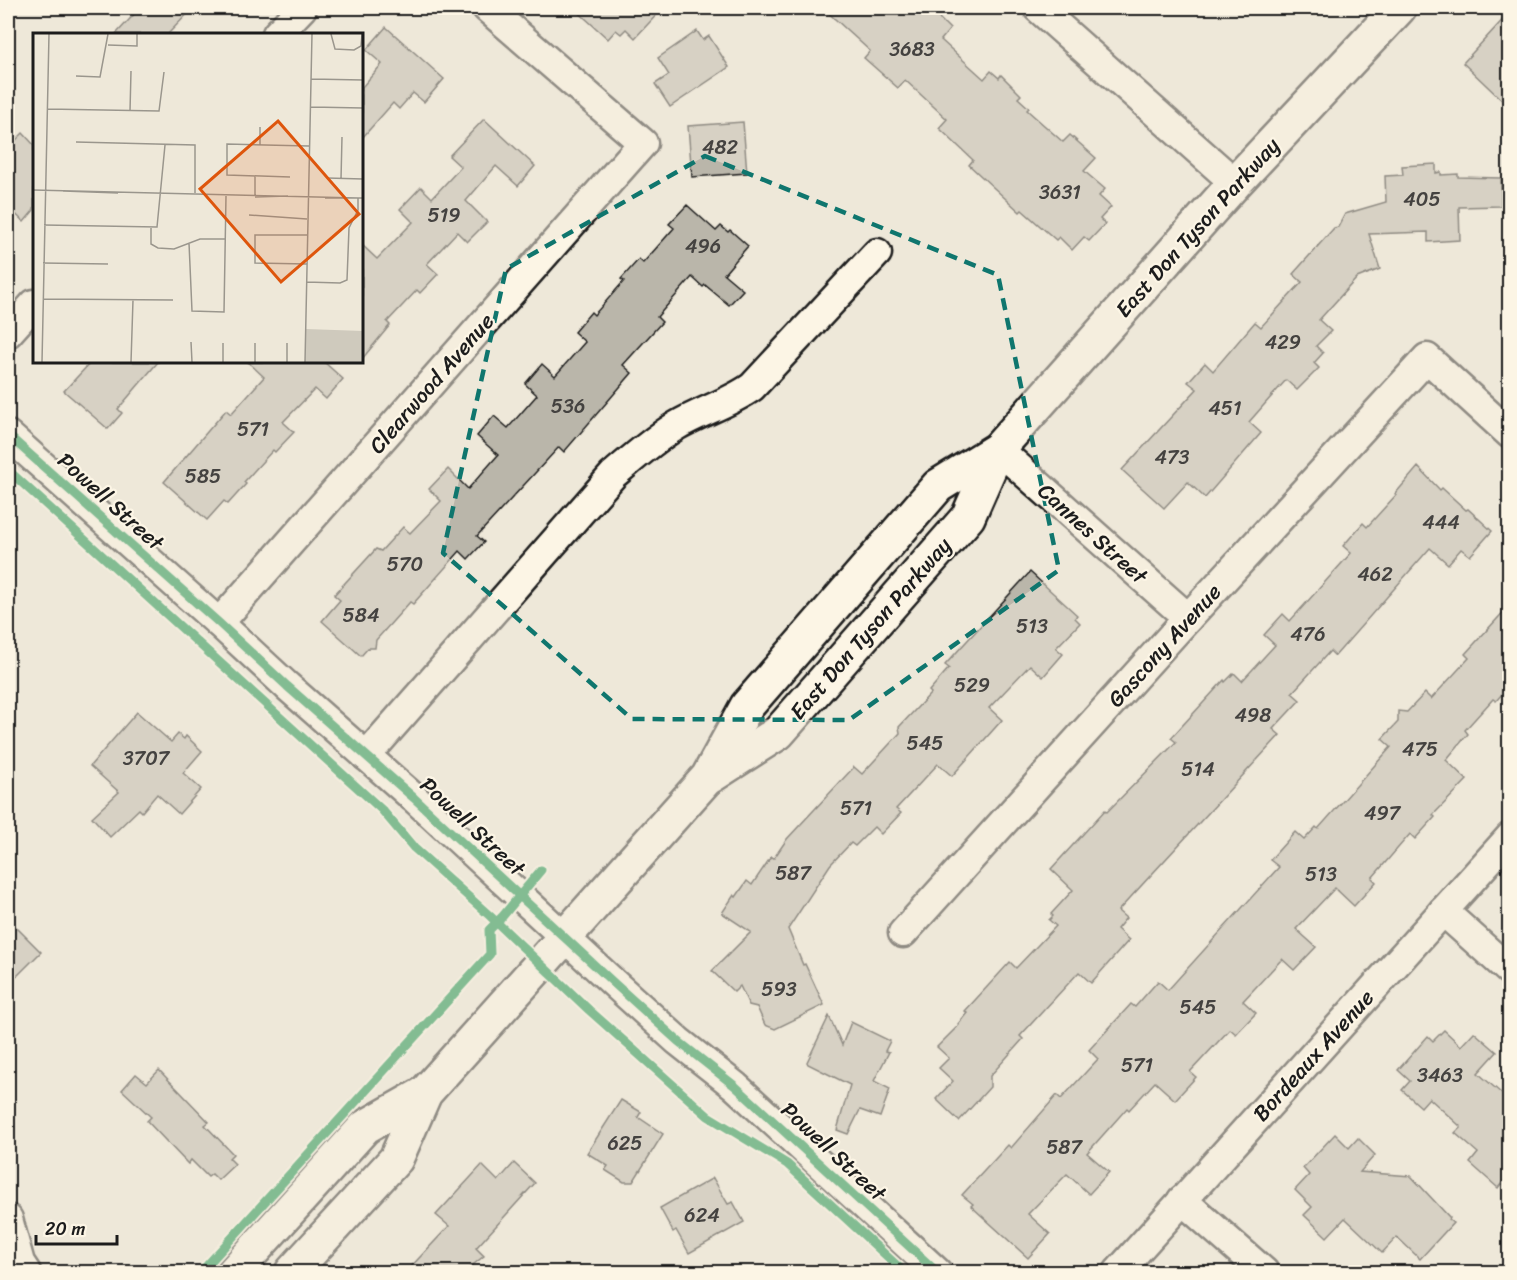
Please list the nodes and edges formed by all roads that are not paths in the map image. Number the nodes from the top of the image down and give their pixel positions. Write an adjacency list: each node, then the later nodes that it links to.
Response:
1 (302, 8): 5 (street)
2 (487, 8): 14 (street, Clearwood Avenue)
3 (1038, 8): 6 (street)
4 (1399, 8): 6 (main road, East Don Tyson Parkway)
5 (278, 33)
6 (1235, 183): 12 (main road, East Don Tyson Parkway)
7 (877, 253): 15 (street)
8 (33, 304): 9 (street)
9 (8, 333)
10 (1509, 434): 13 (street, Gascony Avenue)
11 (8, 435): 14 (street, Powell Street)
12 (998, 449): 13 (street, Cannes Street); 16 (main road, East Don Tyson Parkway); 16 (main road, East Don Tyson Parkway)
13 (1188, 618): 19 (street, Gascony Avenue)
14 (219, 623): 15 (street, Powell Street)
15 (366, 756): 20 (street, Powell Street)
16 (708, 777): 20 (main road, East Don Tyson Parkway)
17 (1509, 837): 18 (street, Bordeaux Avenue)
18 (1443, 911): 21 (street); 23 (street, Bordeaux Avenue)
19 (903, 933)
20 (566, 939): 22 (main road, East Don Tyson Parkway); 28 (street, Powell Street)
21 (1509, 970)
22 (425, 1094): 26 (main road, East Don Tyson Parkway); 27 (main road, East Don Tyson Parkway)
23 (1182, 1200): 29 (street, Bordeaux Avenue); 30 (street)
24 (8, 1219): 25 (street)
25 (26, 1272)
26 (234, 1272)
27 (292, 1272)
28 (937, 1272)
29 (1118, 1272)
30 (1264, 1272)

